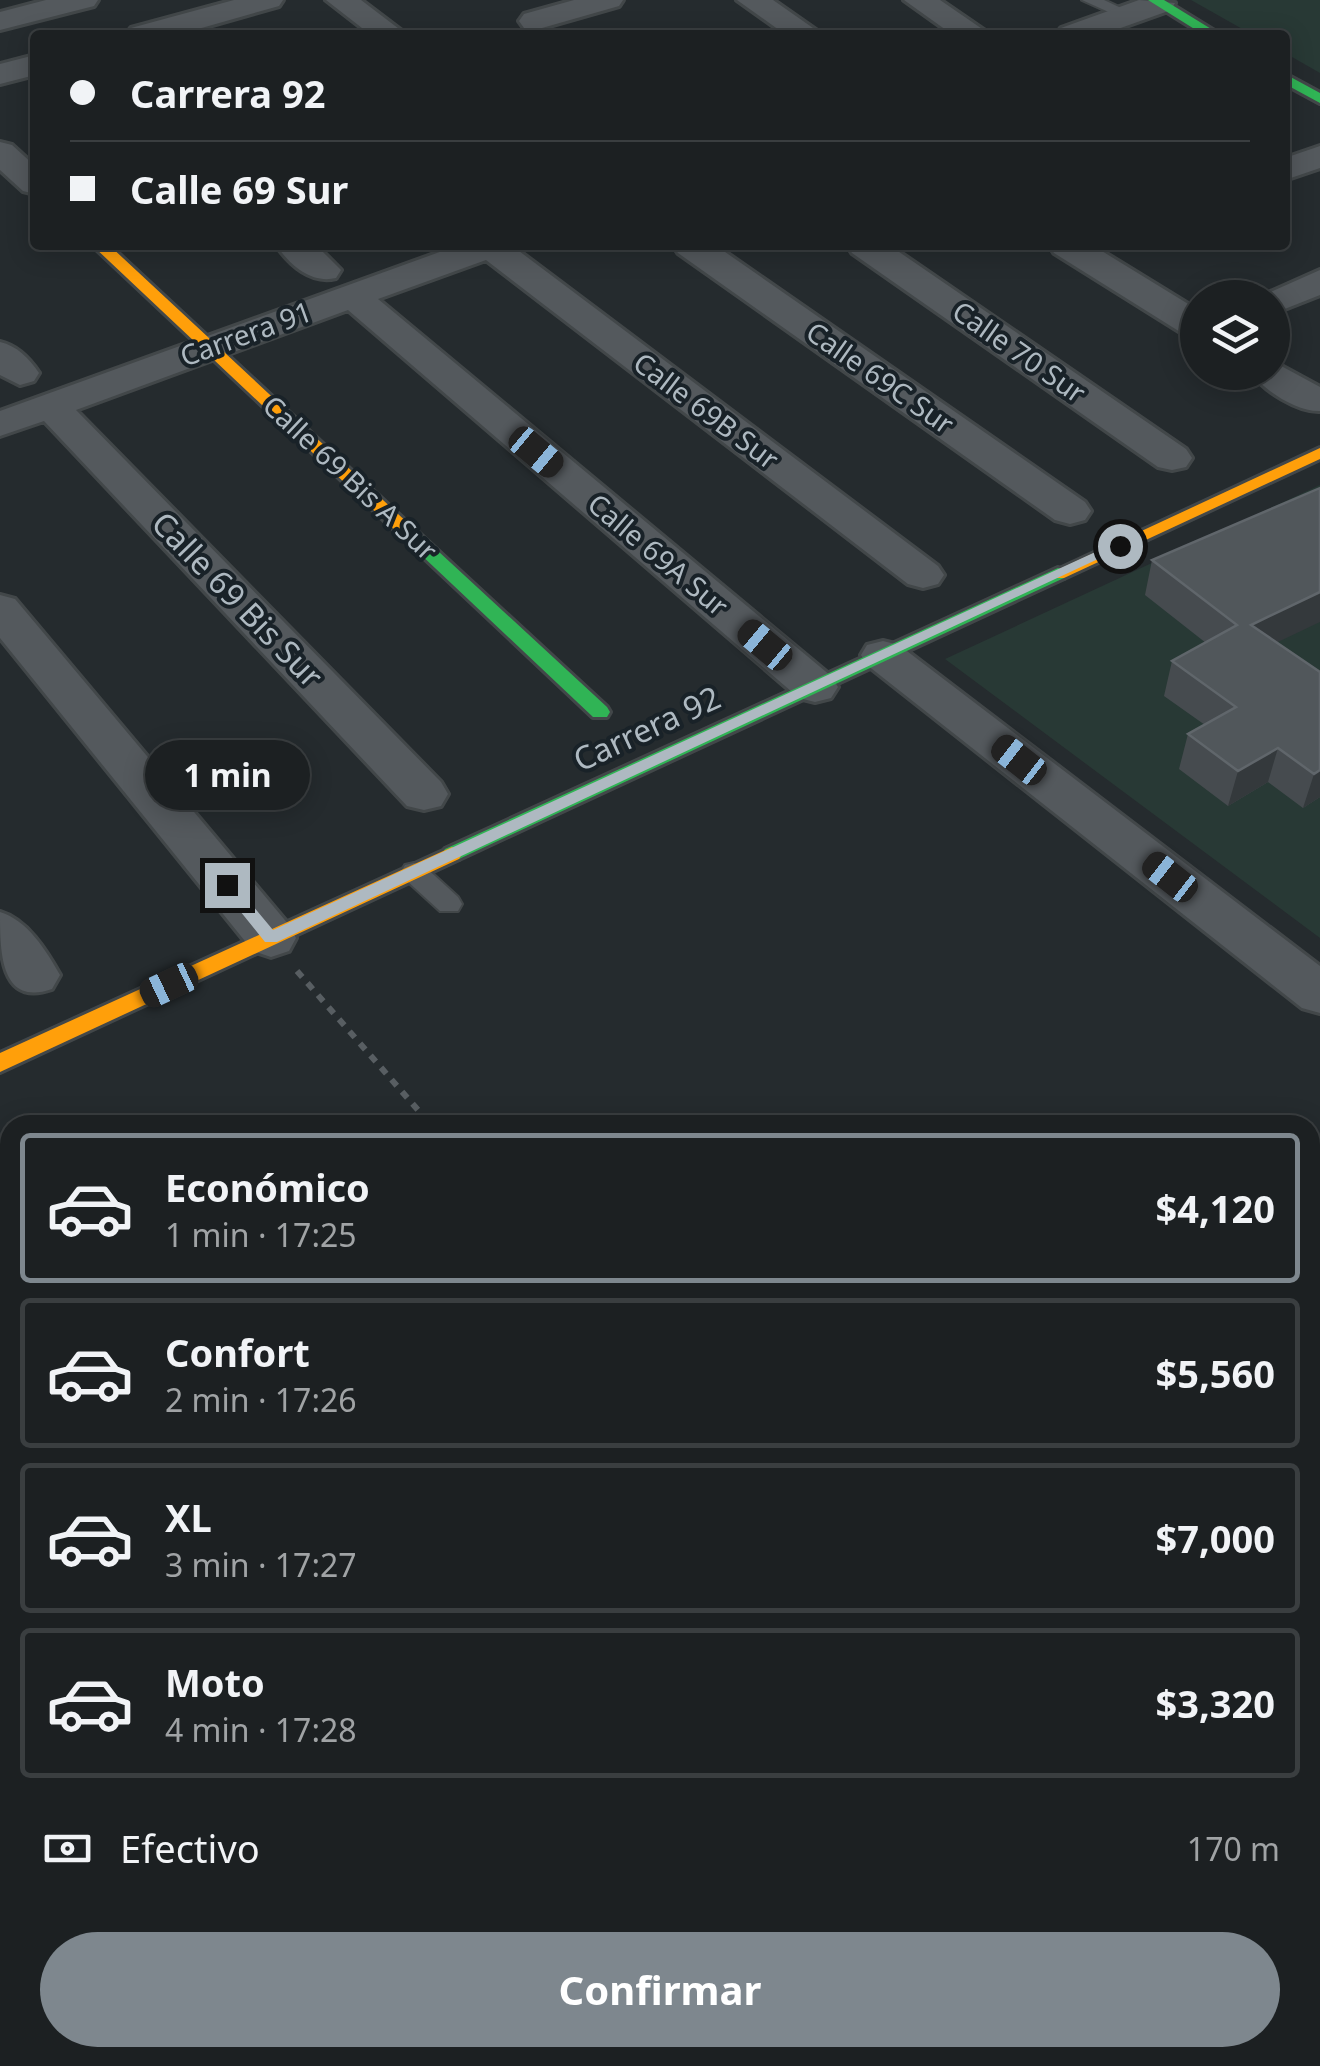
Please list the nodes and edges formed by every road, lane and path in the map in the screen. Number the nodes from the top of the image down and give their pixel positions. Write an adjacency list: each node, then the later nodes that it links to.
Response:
1 (82, 0): 11 (street)
2 (170, 0): 12 (street)
3 (268, 0): 12 (street)
4 (341, 0): 14 (street)
5 (504, 0): 13 (street)
6 (608, 0): 13 (street)
7 (752, 0): 15 (street)
8 (919, 0): 16 (street)
9 (1090, 0): 10 (lane)
10 (1148, 6): 17 (street); 18 (street)
11 (0, 22)
12 (205, 28)
13 (546, 28)
14 (384, 30)
15 (789, 30)
16 (967, 30)
17 (1085, 30)
18 (1203, 30)
19 (30, 66): 20 (street)
20 (0, 74)
21 (1290, 81): 22 (street)
22 (1320, 99)
23 (0, 152): 26 (street)
24 (1320, 156): 25 (street)
25 (1290, 168)
26 (30, 179)
27 (105, 250): 39 (street, Calle 69 Bis A Sur)
28 (300, 250): 34 (street)
29 (481, 250): 39 (street, Carrera 91)
30 (497, 250): 47 (street, Calle 69B Sur)
31 (698, 250): 46 (street, Calle 69C Sur)
32 (872, 250): 45 (street, Calle 70 Sur)
33 (1083, 250): 38 (street)
34 (324, 270)
35 (1320, 282): 36 (street)
36 (1290, 295)
37 (363, 306): 50 (street, Calle 69A Sur)
38 (1180, 315)
39 (210, 348): 42 (street, Carrera 91); 51 (street, Calle 69 Bis A Sur)
40 (1290, 385): 41 (street)
41 (1315, 401)
42 (50, 406): 43 (street, Carrera 91); 52 (street, Calle 69 Bis Sur)
43 (0, 424)
44 (1320, 453): 49 (street, Carrera 92)
45 (1172, 458)
46 (1070, 510)
47 (923, 576)
48 (0, 610): 56 (street)
49 (884, 655): 50 (street, Carrera 92); 58 (street)
50 (815, 687): 53 (street, Carrera 92)
51 (600, 712)
52 (424, 794)
53 (414, 872): 54 (lane); 56 (street, Carrera 92)
54 (449, 904)
55 (0, 930): 57 (street)
56 (279, 949): 59 (street, Carrera 92); 60 (path)
57 (34, 974)
58 (1320, 994)
59 (0, 1063)
60 (422, 1115)

